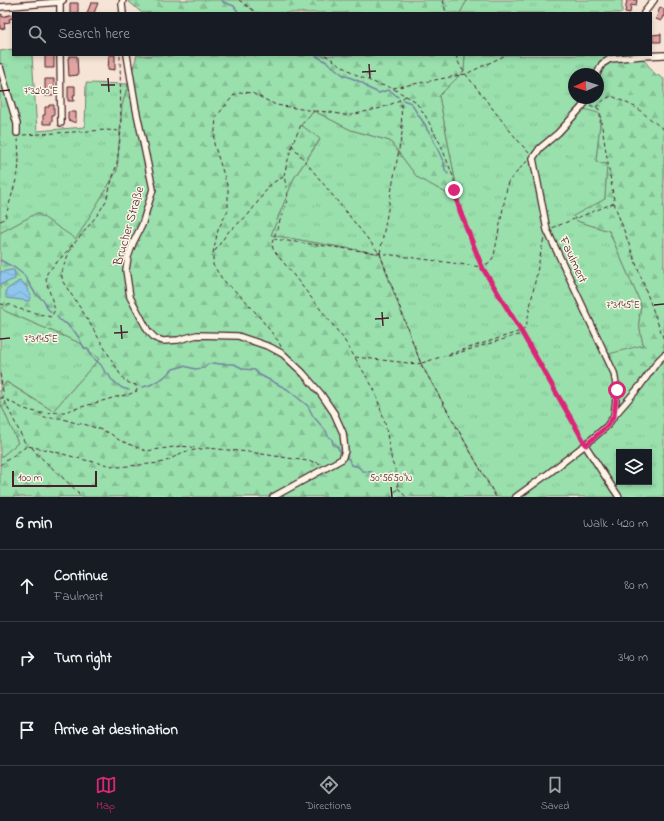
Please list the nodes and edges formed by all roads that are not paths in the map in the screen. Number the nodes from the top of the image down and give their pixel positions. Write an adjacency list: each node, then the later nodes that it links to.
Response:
1 (123, 0): 6 (street)
2 (654, 0): 7 (street)
3 (61, 1): 4 (street); 5 (street)
4 (0, 7)
5 (60, 12)
6 (123, 12)
7 (645, 12)
8 (664, 55): 12 (street)
9 (60, 56): 16 (street)
10 (126, 56): 21 (street, Brucher Straße)
11 (641, 56): 14 (street)
12 (652, 56)
13 (0, 67): 17 (street)
14 (600, 68)
15 (583, 104): 19 (street, Faulmert)
16 (61, 123)
17 (17, 133)
18 (664, 355): 19 (street)
19 (614, 416): 20 (street)
20 (586, 445): 22 (street); 23 (street)
21 (273, 497)
22 (516, 497)
23 (618, 497)

